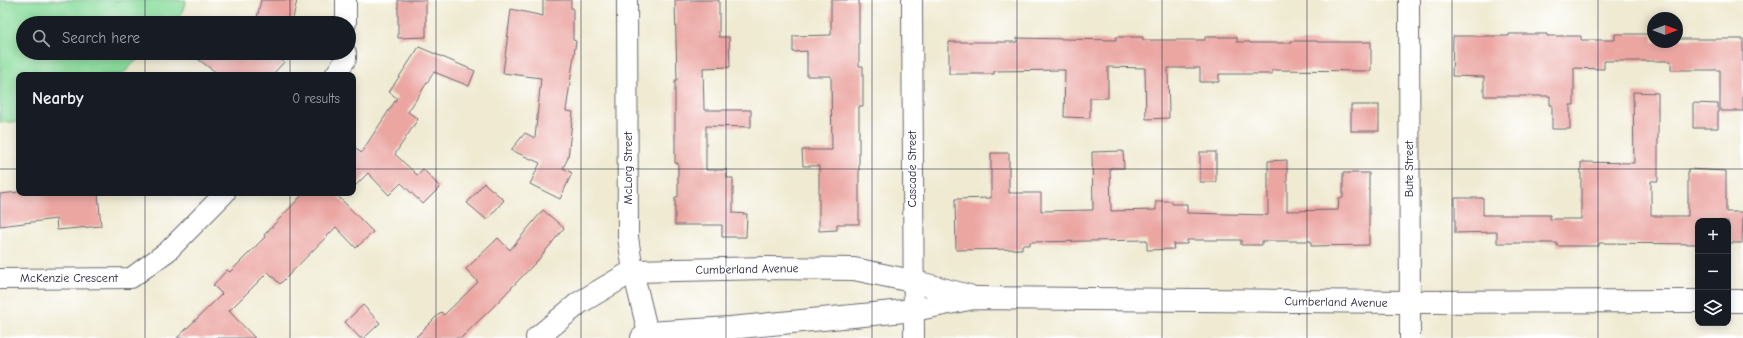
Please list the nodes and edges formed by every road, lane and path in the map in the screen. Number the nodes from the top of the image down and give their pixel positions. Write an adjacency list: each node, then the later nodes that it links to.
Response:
1 (346, 0): 5 (street)
2 (628, 0): 9 (street, McLorg Street)
3 (912, 0): 11 (street, Cascade Street)
4 (1409, 0): 16 (street, Bute Street)
5 (346, 16)
6 (345, 60): 7 (street)
7 (338, 72)
8 (222, 196): 10 (street, McKenzie Crescent)
9 (633, 271): 11 (street, Cumberland Avenue); 18 (street, McLorg Street); 19 (street, Cumberland Avenue)
10 (0, 279)
11 (912, 281): 12 (street, Cumberland Avenue); 17 (street, Cascade Street)
12 (974, 298): 16 (street, Cumberland Avenue); 17 (street, Cumberland Avenue)
13 (1695, 301): 16 (street, Cumberland Avenue)
14 (1731, 301): 15 (street)
15 (1743, 301)
16 (1409, 302): 21 (street, Bute Street)
17 (914, 310): 18 (street, Cumberland Avenue); 20 (street, Cascade Street)
18 (645, 336)
19 (537, 338)
20 (914, 338)
21 (1410, 338)

